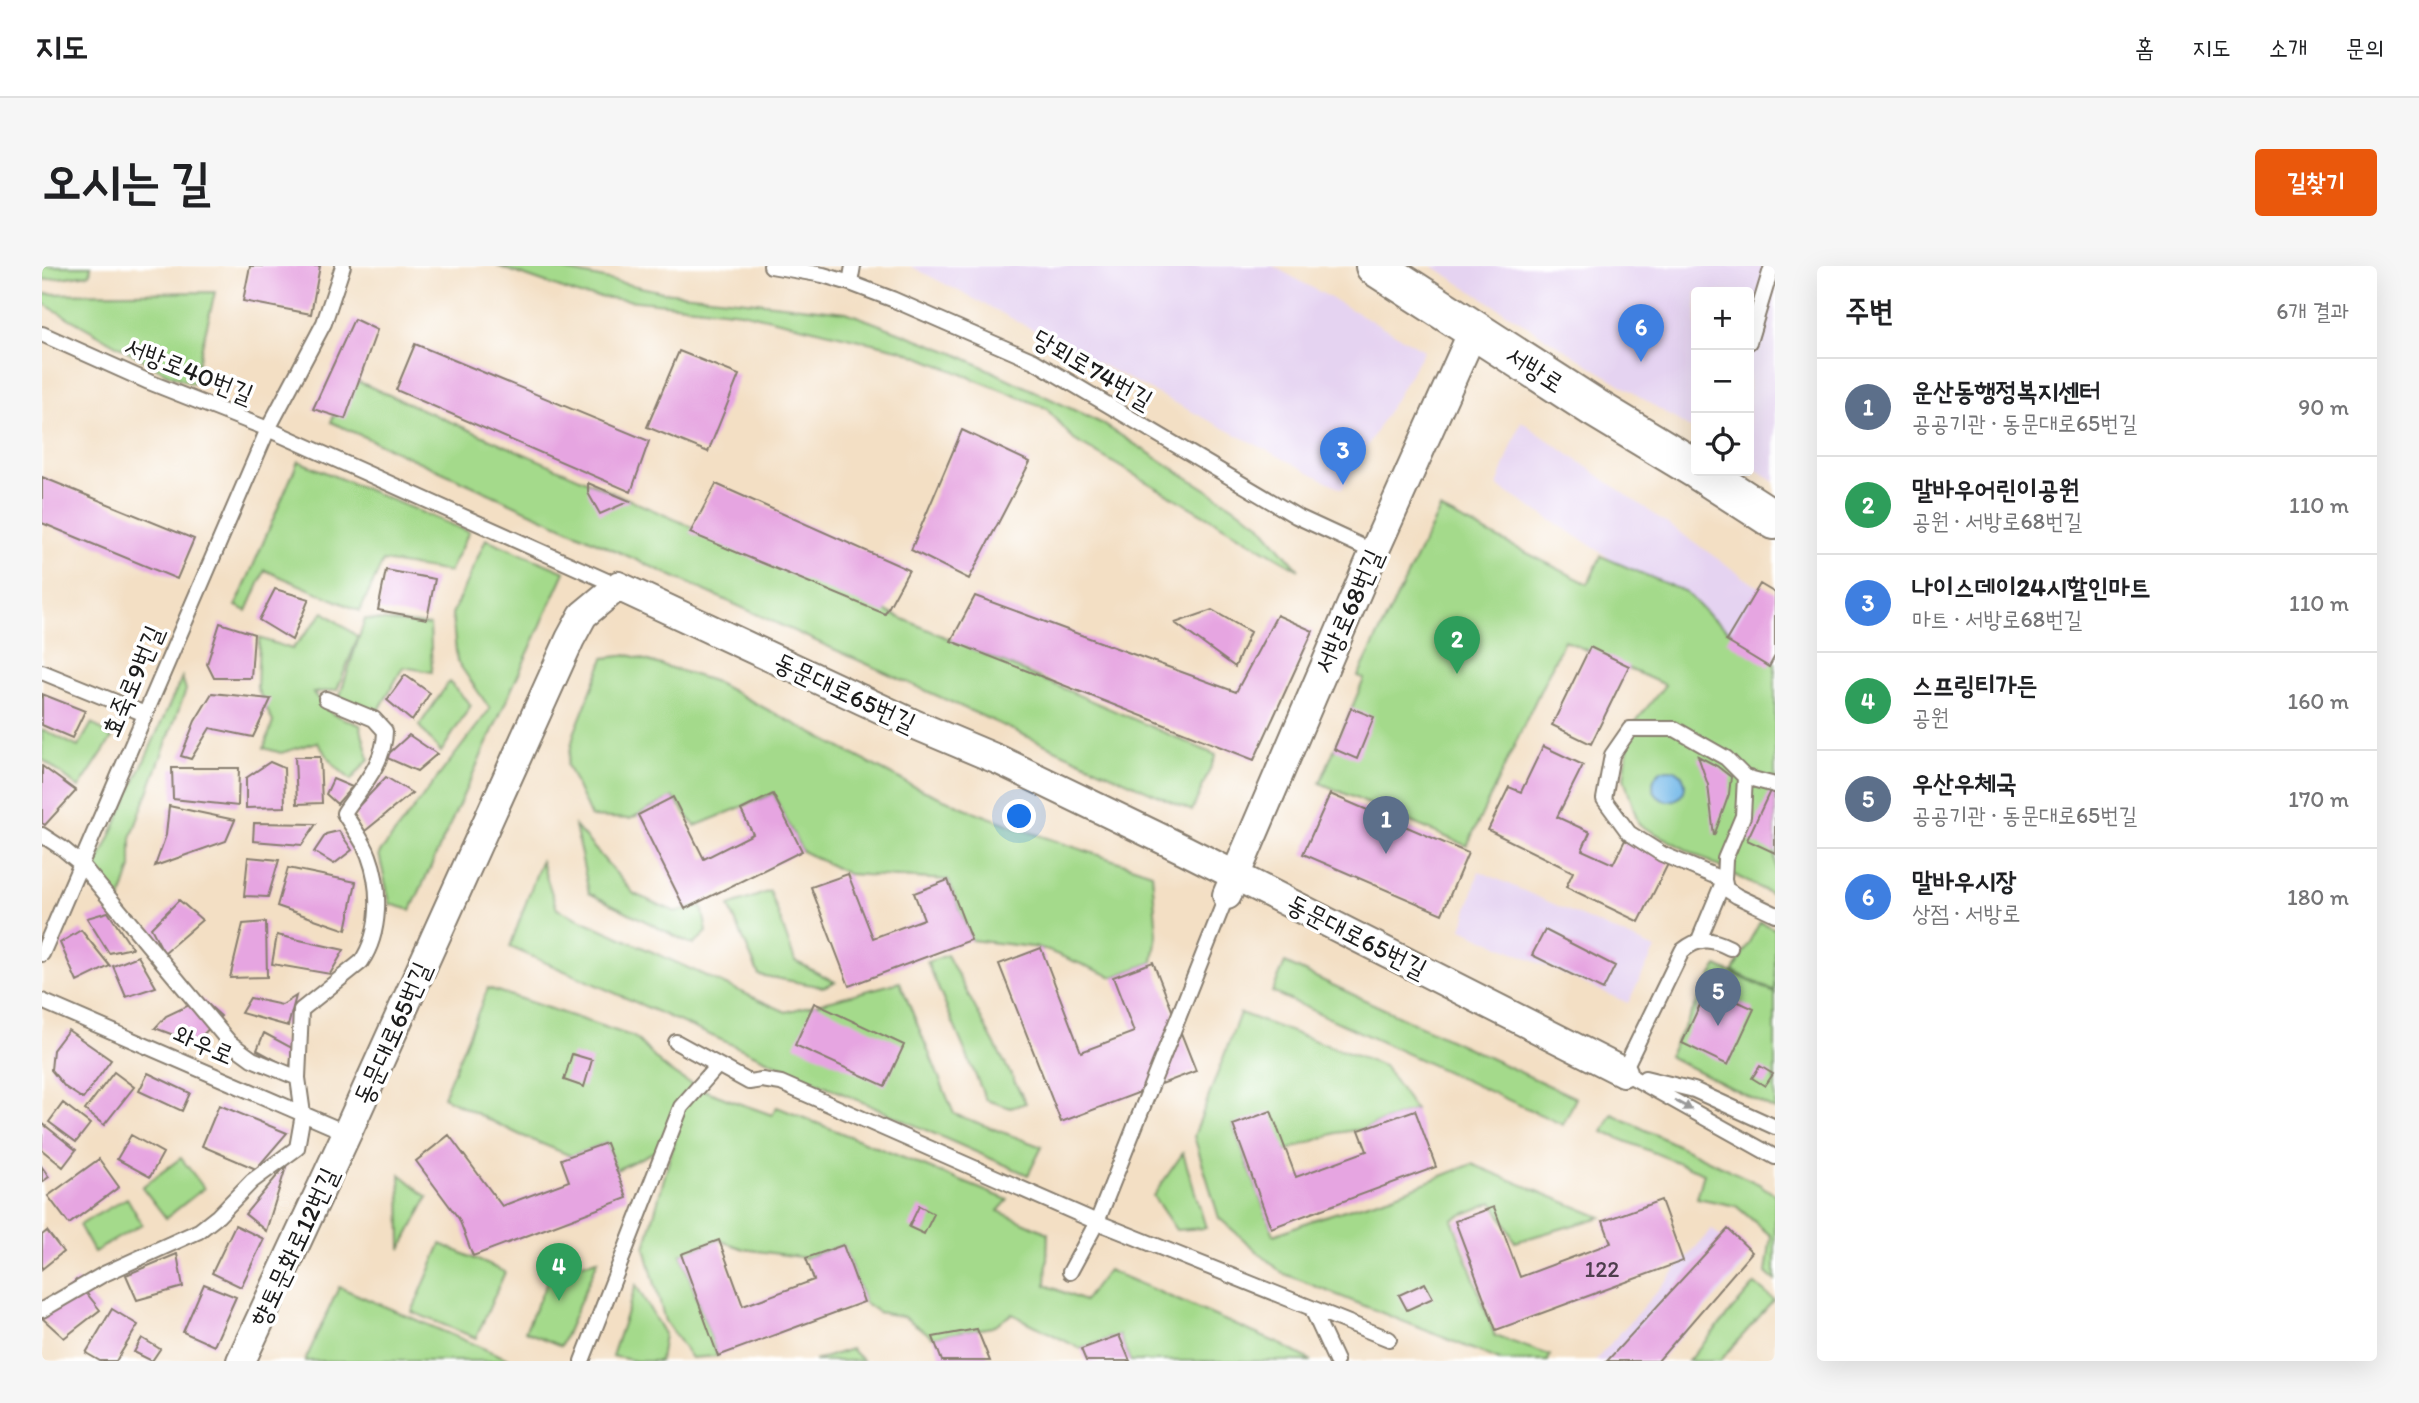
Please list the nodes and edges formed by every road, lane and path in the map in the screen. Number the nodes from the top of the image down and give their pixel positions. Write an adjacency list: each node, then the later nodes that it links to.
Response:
1 (344, 266): 10 (lane, 서방로40번길)
2 (771, 266): 6 (lane, 당뫼로74번길)
3 (853, 266): 6 (lane)
4 (1375, 266): 8 (main road, 서방로)
5 (1772, 266): 7 (lane)
6 (849, 283): 14 (lane, 당뫼로74번길)
7 (1754, 325)
8 (1474, 329): 11 (main road, 서방로); 14 (street, 서방로68번길)
9 (42, 334): 10 (lane, 서방로40번길)
10 (268, 429): 15 (lane); 18 (lane, 효죽로9번길)
11 (1691, 464)
12 (1710, 476): 13 (main road, 서방로)
13 (1775, 520)
14 (1374, 552): 24 (street, 서방로68번길)
15 (618, 586): 24 (street, 동문대로65번길); 36 (street, 동문대로65번길)
16 (42, 672): 18 (lane)
17 (326, 699): 33 (lane)
18 (145, 714): 22 (lane, 효죽로9번길)
19 (1745, 777): 20 (lane); 23 (lane); 23 (lane)
20 (1775, 785)
21 (42, 835): 22 (lane)
22 (80, 863): 28 (lane, 효죽로9번길); 33 (lane)
23 (1724, 880): 25 (lane); 26 (lane)
24 (1231, 884): 32 (street, 동문대로65번길); 38 (lane)
25 (1775, 914)
26 (1699, 940): 27 (lane); 32 (lane)
27 (1730, 948)
28 (42, 954)
29 (42, 1001): 34 (lane, 와우로)
30 (676, 1042): 31 (lane)
31 (718, 1065): 38 (lane); 44 (lane)
32 (1623, 1072): 35 (lane); 37 (lane, one-way to 37)
33 (298, 1078): 34 (lane)
34 (303, 1114): 36 (lane, 와우로); 41 (lane)
35 (1775, 1127)
36 (347, 1133): 43 (street, 향토문화로12번길)
37 (1775, 1157)
38 (1097, 1222): 39 (lane); 40 (lane)
39 (1070, 1272)
40 (1312, 1309): 42 (lane); 45 (lane)
41 (42, 1310)
42 (1389, 1339)
43 (241, 1361)
44 (582, 1361)
45 (1336, 1361)

